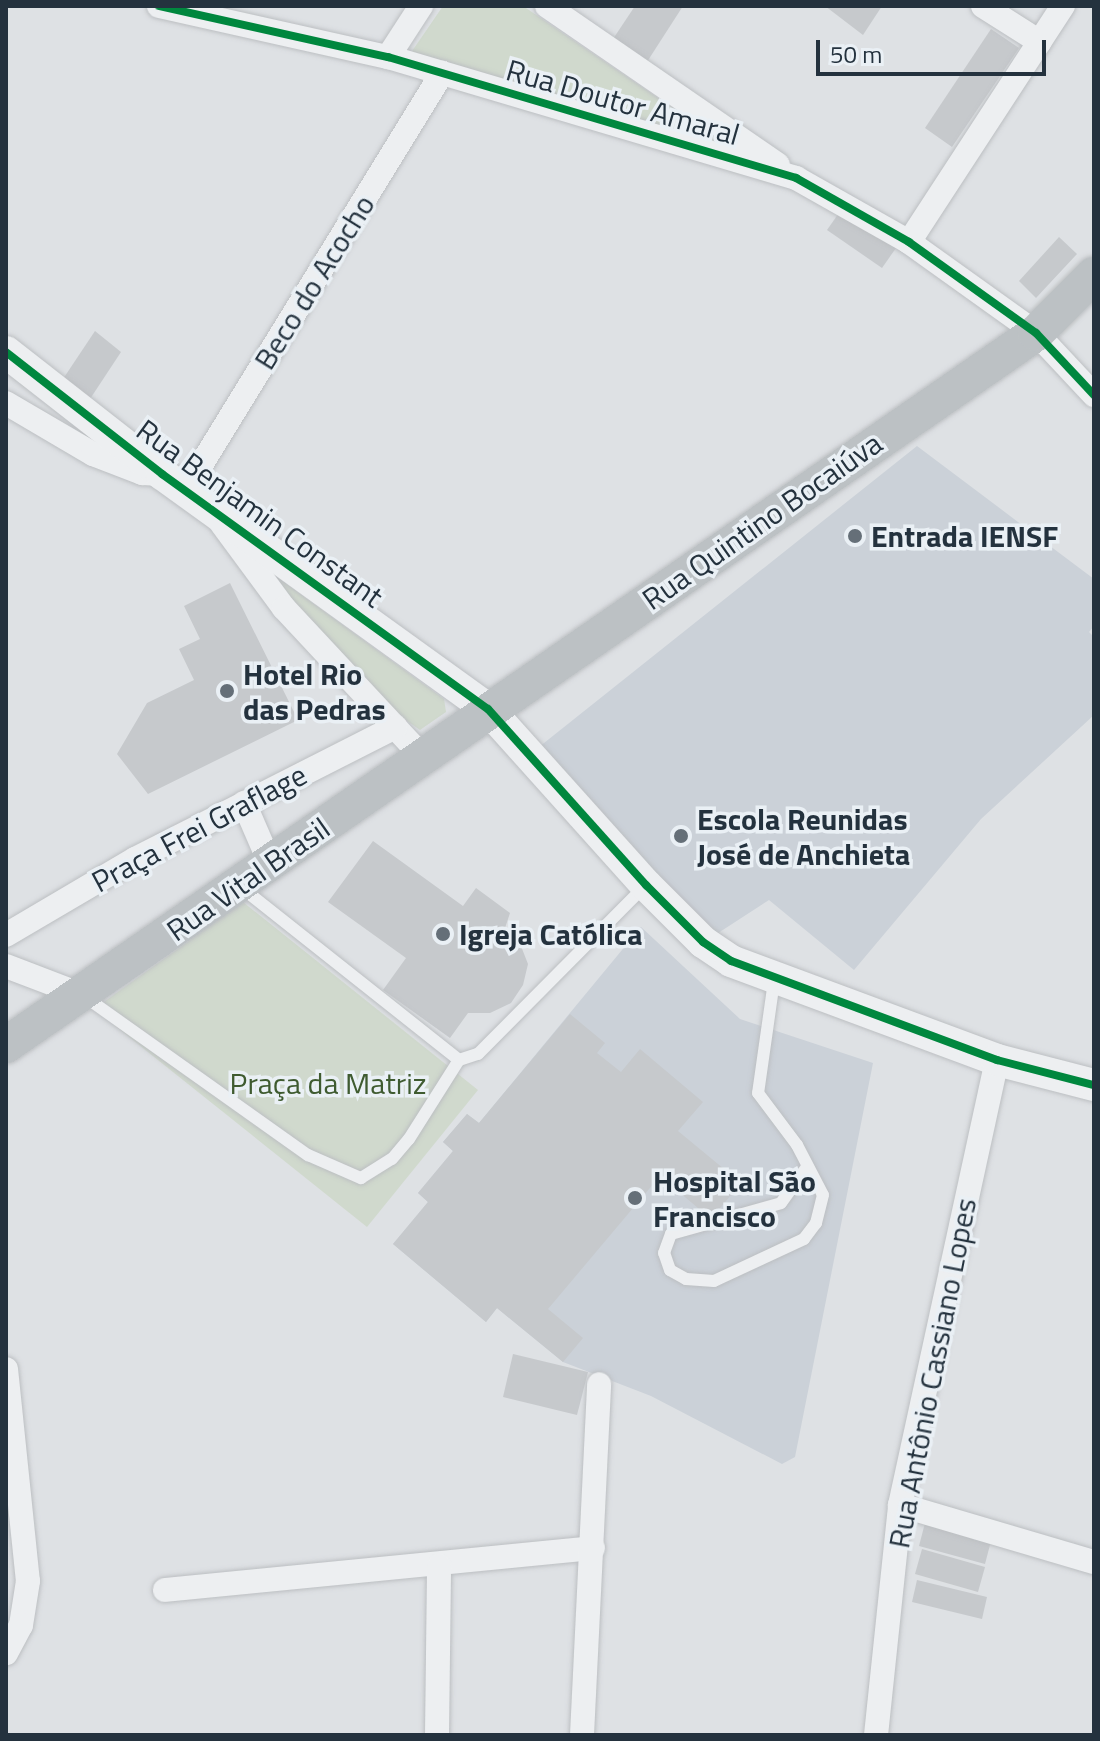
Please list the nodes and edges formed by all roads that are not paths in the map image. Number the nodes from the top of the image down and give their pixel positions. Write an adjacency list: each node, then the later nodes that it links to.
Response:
1 (159, 6): 7 (street, Rua Doutor Amaral)
2 (421, 6): 7 (street)
3 (547, 6): 9 (street)
4 (983, 6): 6 (street)
5 (1063, 6): 6 (street)
6 (1040, 42): 10 (street)
7 (388, 57): 8 (street, Rua Doutor Amaral)
8 (442, 73): 9 (street, Rua Doutor Amaral); 16 (street, Beco do Acocho)
9 (796, 178): 10 (street, Rua Doutor Amaral)
10 (909, 242): 12 (street, Rua Doutor Amaral)
11 (1094, 275): 12 (main road, Rua Quintino Bocaiúva)
12 (1036, 333): 14 (street, Rua Doutor Amaral); 18 (main road, Rua Quintino Bocaiúva)
13 (6, 352): 16 (street, Rua Benjamin Constant)
14 (1094, 395)
15 (6, 403): 16 (street)
16 (174, 483): 17 (street, Rua Benjamin Constant)
17 (214, 512): 18 (street, Rua Benjamin Constant); 19 (street)
18 (488, 709): 20 (main road, Rua Vital Brasil); 23 (street, Rua Benjamin Constant)
19 (395, 727): 20 (street); 21 (street, Praça Frei Graflage)
20 (424, 758): 22 (main road, Rua Vital Brasil)
21 (244, 803): 22 (street); 25 (street, Praça Frei Graflage)
22 (270, 863): 24 (main road, Rua Vital Brasil)
23 (646, 885): 27 (street, Rua Benjamin Constant); 30 (lane)
24 (239, 886): 28 (main road, Rua Vital Brasil); 30 (lane)
25 (6, 935)
26 (6, 966): 28 (street)
27 (774, 981): 31 (street, Rua Benjamin Constant); 33 (lane)
28 (82, 995): 29 (main road, Rua Vital Brasil); 30 (lane)
29 (6, 1045)
30 (459, 1060)
31 (997, 1060): 32 (street, Rua Benjamin Constant); 36 (street, Rua Antônio Cassiano Lopes)
32 (1094, 1085)
33 (807, 1167): 33 (lane)
34 (6, 1369): 41 (street)
35 (599, 1384): 37 (street)
36 (900, 1505): 38 (street); 45 (street, Rua Antônio Cassiano Lopes)
37 (593, 1548): 39 (street); 44 (street)
38 (1094, 1562)
39 (439, 1566): 40 (street); 43 (street)
40 (165, 1590)
41 (14, 1620): 42 (street)
42 (6, 1653)
43 (437, 1735)
44 (582, 1735)
45 (876, 1735)

